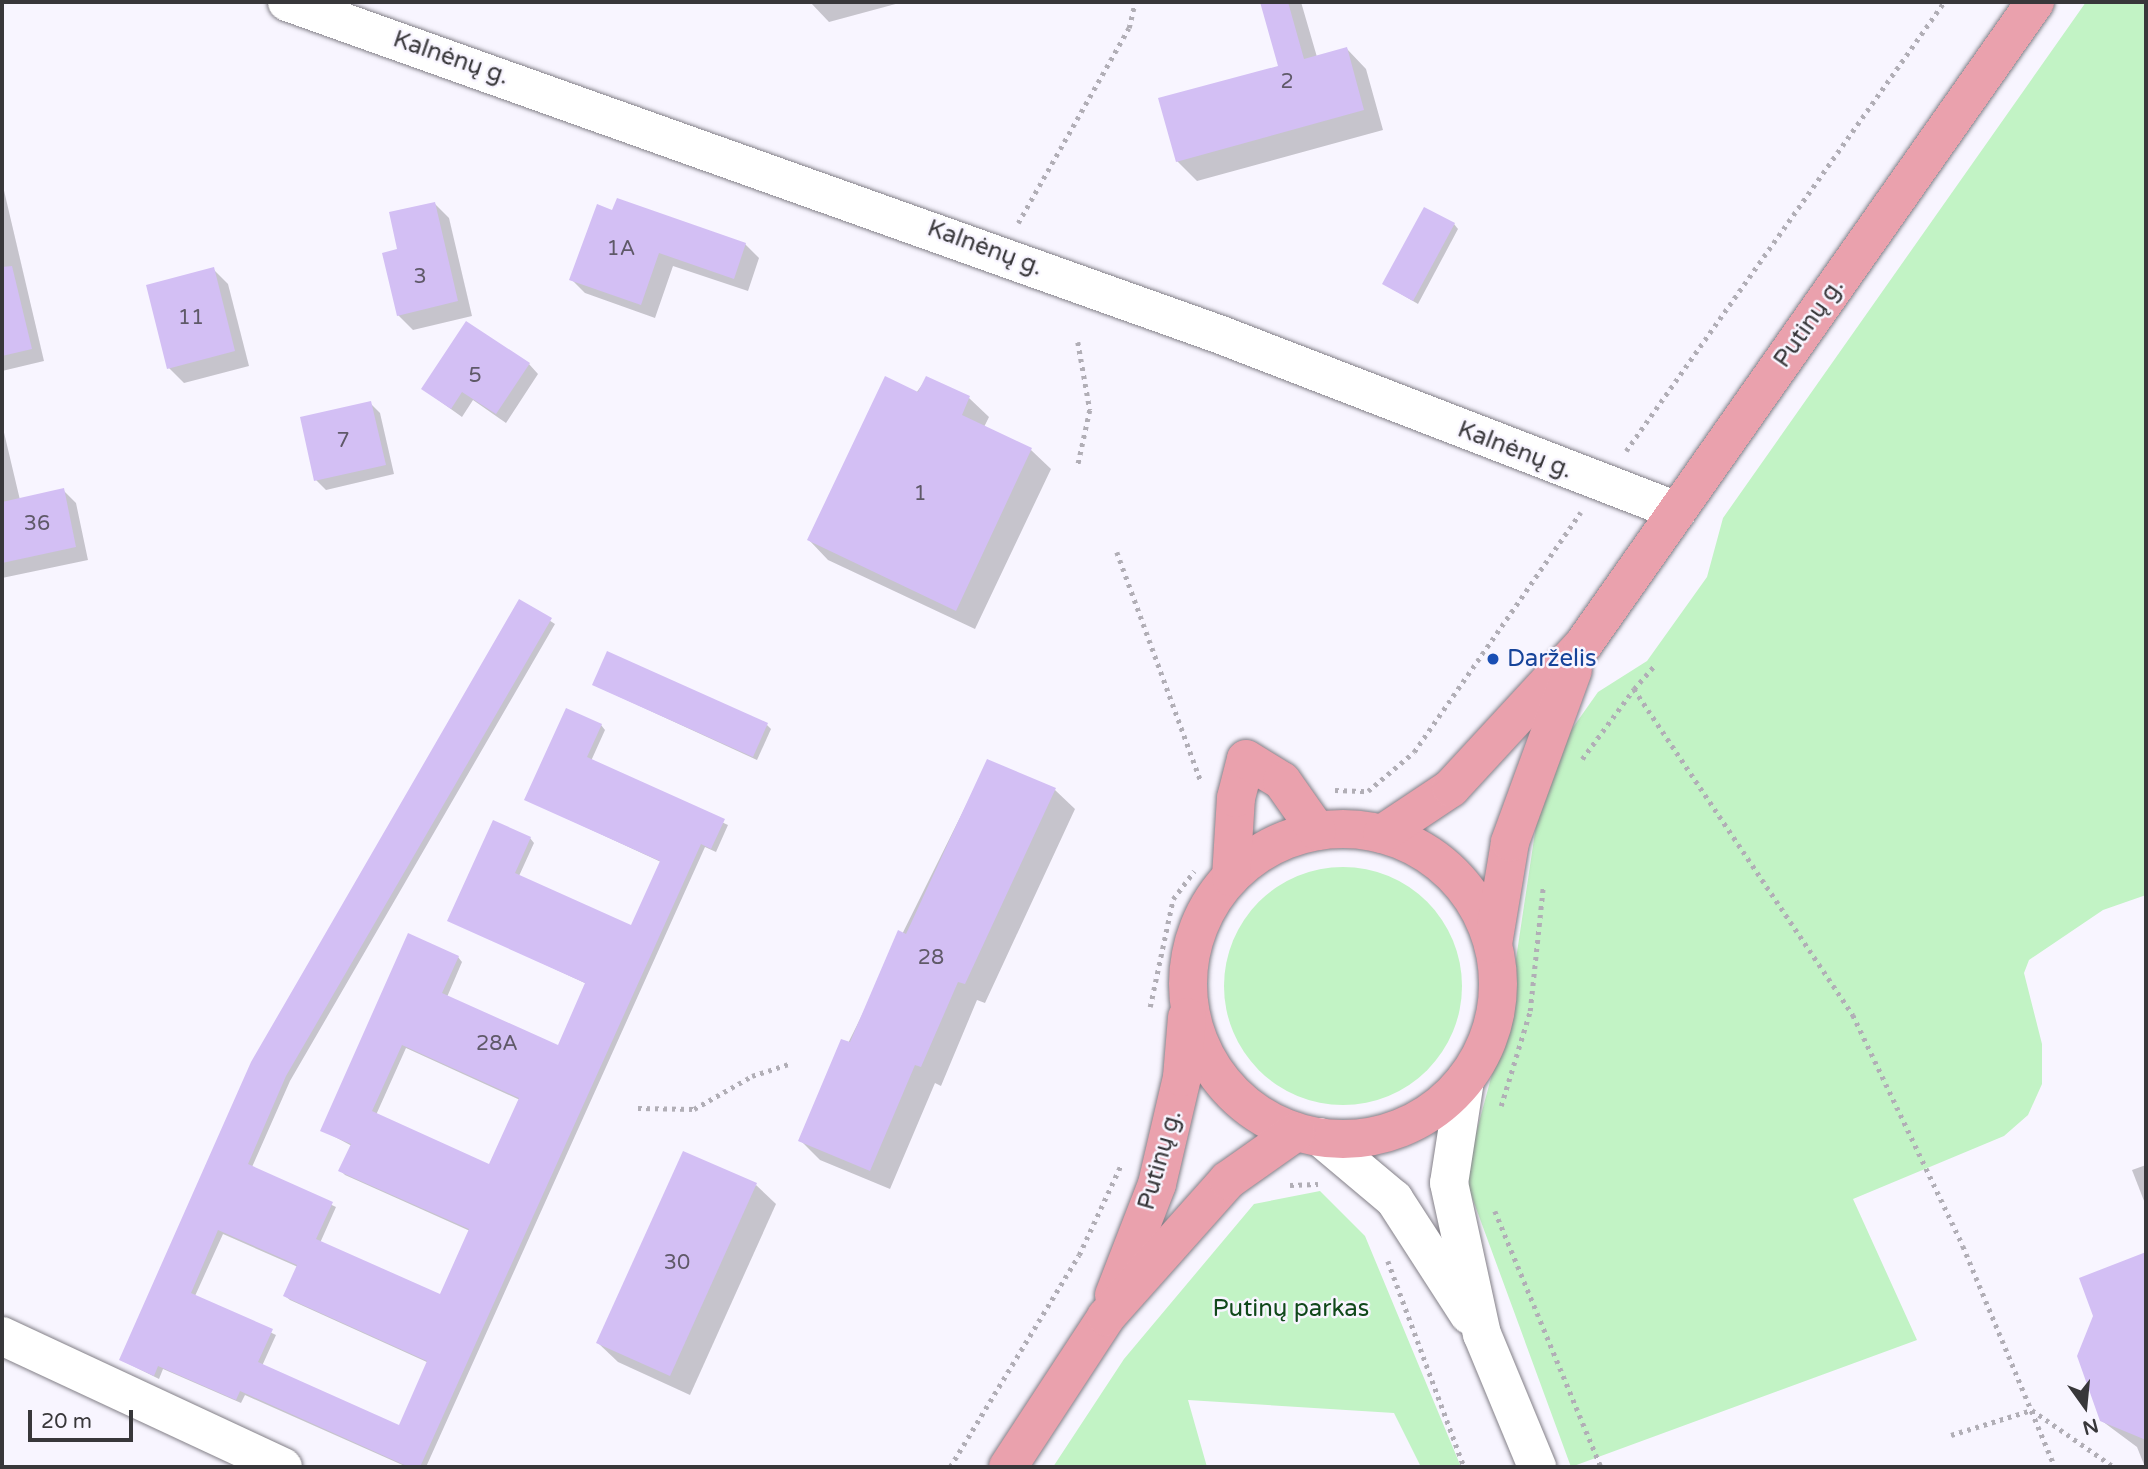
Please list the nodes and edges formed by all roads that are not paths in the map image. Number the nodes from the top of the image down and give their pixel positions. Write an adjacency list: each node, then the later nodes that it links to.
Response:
1 (287, 2): 3 (street, Kalnėnų g.)
2 (2035, 2): 3 (main road, Putinų g.)
3 (1677, 511): 4 (main road, Putinų g.)
4 (1583, 645): 6 (main road, Putinų g.); 8 (main road, Putinų g.)
5 (1317, 831): 6 (main road); 7 (main road); 7 (main road)
6 (1382, 834): 8 (main road)
7 (1214, 871): 9 (main road, Putinų g.)
8 (1493, 944): 10 (main road, Putinų g.)
9 (1189, 998): 11 (main road); 12 (main road, Putinų g.)
10 (1465, 1080): 11 (main road); 13 (street)
11 (1308, 1134): 12 (main road, Putinų g.); 13 (street)
12 (1106, 1317): 16 (main road, Putinų g.)
13 (1482, 1334): 17 (street)
14 (2, 1336): 15 (street)
15 (284, 1467)
16 (1008, 1467)
17 (1537, 1467)

